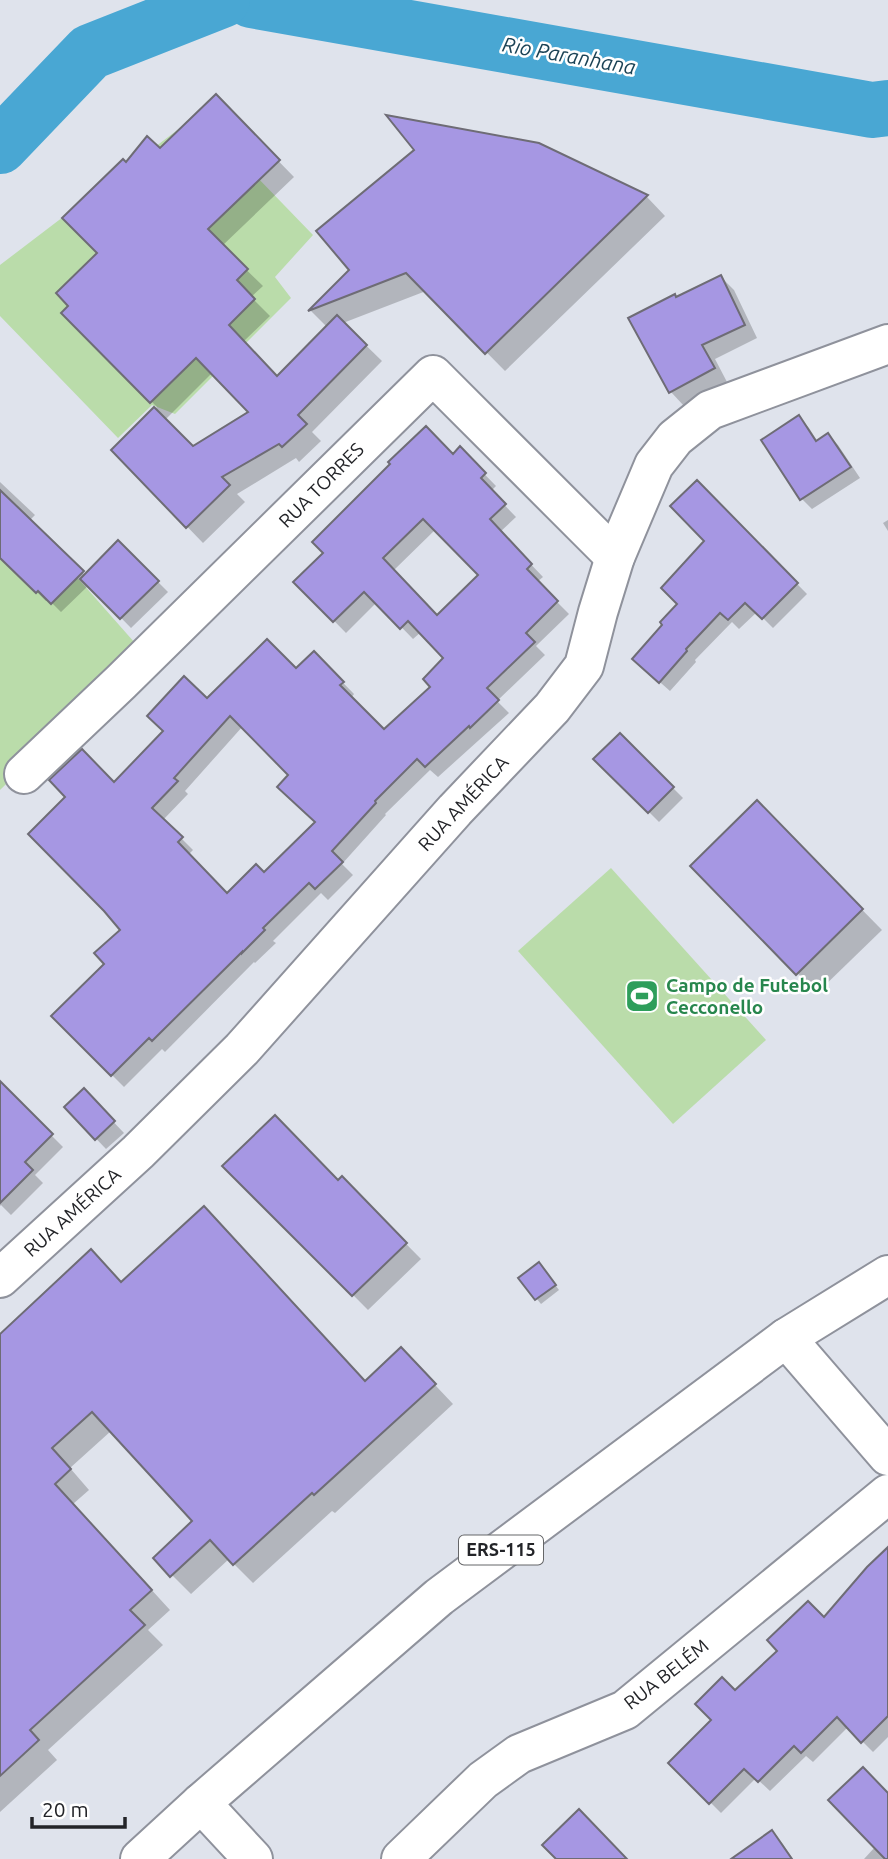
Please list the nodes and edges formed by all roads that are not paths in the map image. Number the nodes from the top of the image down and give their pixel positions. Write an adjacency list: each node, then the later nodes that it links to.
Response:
1 (888, 344): 2 (street, RUA AMÉRICA)
2 (615, 557): 3 (street, RUA TORRES); 5 (street, RUA AMÉRICA)
3 (24, 774)
4 (888, 1275): 6 (street, ERS-115)
5 (0, 1278)
6 (786, 1338): 7 (street); 9 (street, ERS-115)
7 (888, 1456)
8 (888, 1494): 12 (street, RUA BELÉM)
9 (201, 1803): 10 (street, ERS-115); 11 (street)
10 (140, 1859)
11 (253, 1859)
12 (401, 1859)

